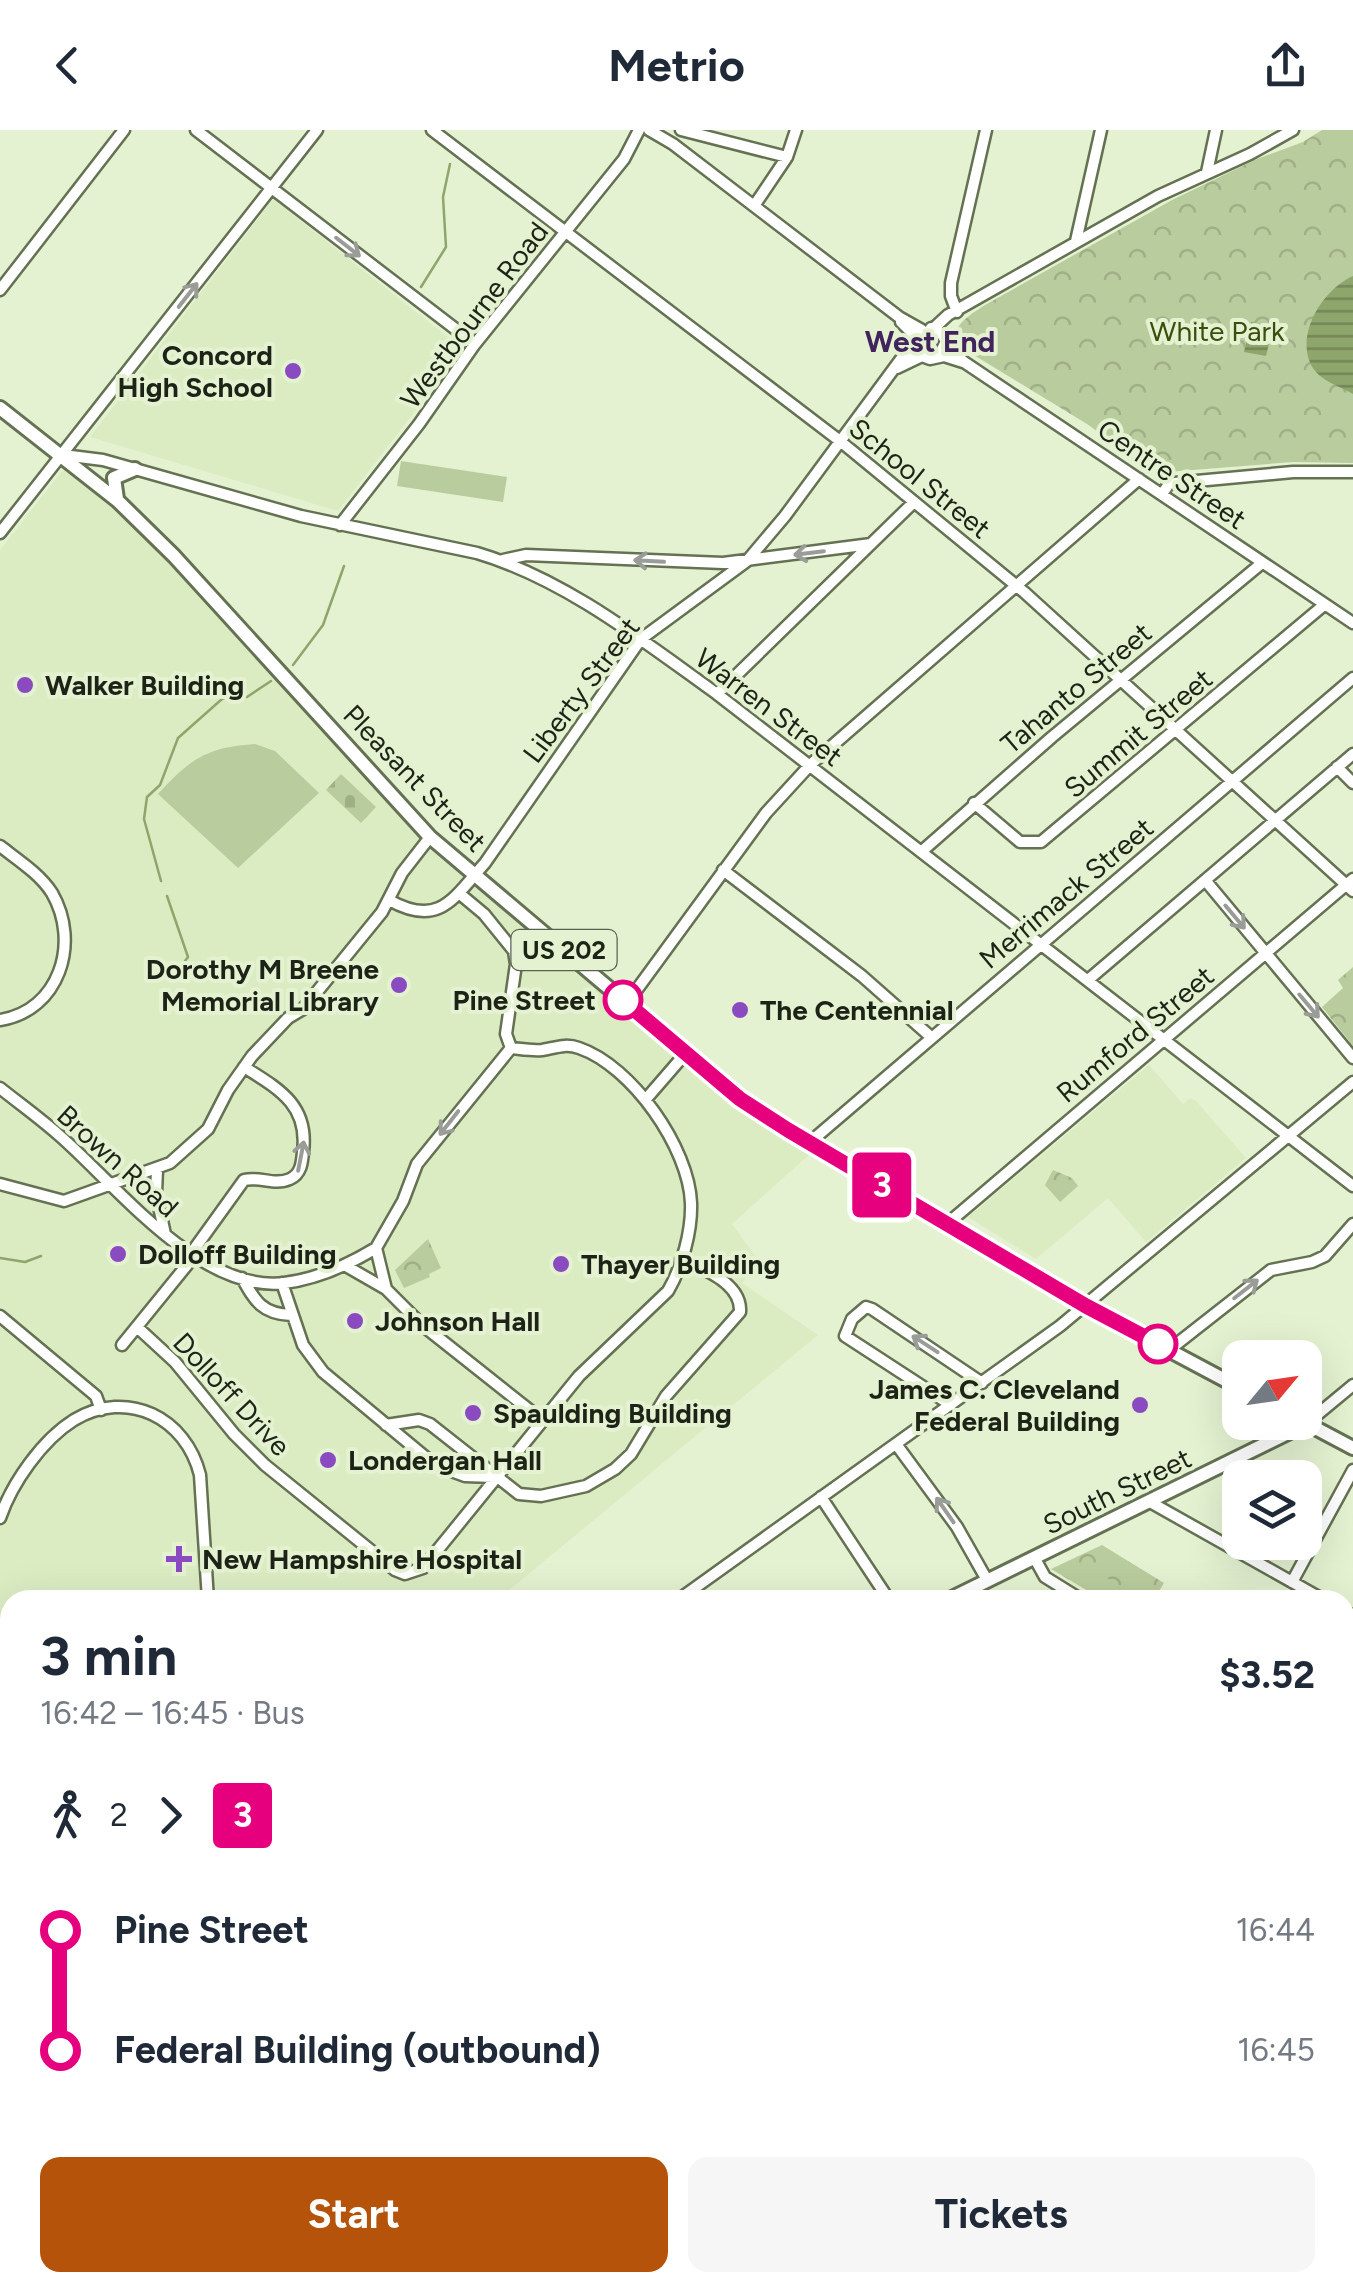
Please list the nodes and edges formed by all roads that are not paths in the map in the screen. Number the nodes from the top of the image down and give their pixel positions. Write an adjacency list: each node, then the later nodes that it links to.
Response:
1 (124, 130): 19 (street)
2 (196, 130): 15 (street)
3 (316, 130): 15 (street)
4 (432, 130): 17 (street, School Street)
5 (640, 130): 17 (street, Westbourne Road)
6 (649, 130): 16 (street)
7 (681, 130): 13 (street)
8 (796, 130): 13 (street)
9 (986, 130): 20 (street)
10 (1101, 130): 18 (street)
11 (1216, 130): 14 (street)
12 (1293, 130): 14 (street, Liberty Street)
13 (787, 157): 16 (street)
14 (1207, 172): 18 (street, Liberty Street)
15 (270, 187): 22 (street, one-way to 22); 26 (street, one-way to 15)
16 (754, 206): 21 (street)
17 (566, 231): 22 (street, Westbourne Road); 25 (street, School Street)
18 (1076, 242): 20 (street, Liberty Street)
19 (0, 290)
20 (957, 312): 21 (street, Liberty Street); 23 (street)
21 (922, 340): 23 (street, Centre Street); 23 (street); 25 (street, Liberty Street)
22 (475, 344): 33 (street, Westbourne Road)
23 (943, 346): 29 (street, Centre Street)
24 (0, 408): 26 (main road, Pleasant Street / US 202)
25 (840, 441): 32 (street, School Street); 37 (street, Liberty Street)
26 (63, 455): 27 (street, Warren Street); 31 (main road, Pleasant Street / US 202); 34 (street)
27 (135, 469): 31 (main road); 33 (street, Warren Street)
28 (1353, 472): 30 (street)
29 (1139, 479): 30 (street, Centre Street); 39 (street)
30 (1162, 494): 38 (street, Centre Street)
31 (118, 501): 54 (main road, Pleasant Street / US 202)
32 (914, 502): 35 (street); 39 (street, School Street)
33 (340, 525): 36 (street, Warren Street)
34 (0, 533)
35 (871, 544): 37 (street, one-way to 37); 45 (street)
36 (502, 560): 37 (street, one-way to 36); 42 (street, Warren Street)
37 (747, 561): 42 (street, Liberty Street)
38 (1262, 563): 40 (street, Centre Street); 44 (street, Tahanto Street)
39 (1016, 586): 44 (street, School Street); 48 (street)
40 (1324, 605): 41 (street, Centre Street); 46 (street, Summit Street)
41 (1353, 624)
42 (641, 640): 45 (street, Warren Street); 58 (street, Liberty Street)
43 (1353, 678): 50 (street, Merrimack Street)
44 (1120, 680): 46 (street, School Street); 52 (street, Tahanto Street)
45 (717, 694): 48 (street, Warren Street)
46 (1175, 731): 50 (street, School Street); 52 (street, Summit Street)
47 (1353, 754): 49 (street)
48 (810, 765): 56 (street, Warren Street); 57 (street)
49 (1337, 767): 51 (street); 53 (street)
50 (1232, 781): 53 (street, School Street); 63 (street, Merrimack Street)
51 (1353, 783)
52 (974, 803): 56 (street, Tahanto Street)
53 (1274, 820): 59 (street); 60 (street, School Street)
54 (430, 837): 58 (main road, Pleasant Street / US 202); 62 (street)
55 (1, 849): 67 (street)
56 (922, 852): 63 (street, Warren Street)
57 (723, 870): 66 (street); 68 (street)
58 (474, 876): 61 (street, Liberty Street); 66 (main road, Pleasant Street / US 202)
59 (1205, 880): 64 (street, one-way to 64); 65 (street)
60 (1351, 885): 64 (street, Rumford Street)
61 (460, 894): 62 (street); 70 (street)
62 (389, 900): 73 (street)
63 (1039, 944): 65 (street, Warren Street); 68 (street, Merrimack Street)
64 (1265, 953): 69 (street, Rumford Street); 72 (street, one-way to 72)
65 (1088, 980): 69 (street, Warren Street)
66 (627, 1003): 71 (main road, Pleasant Street / US 202)
67 (0, 1020)
68 (930, 1037): 78 (street, Merrimack Street)
69 (1165, 1039): 77 (street, Warren Street); 83 (street, Rumford Street)
70 (512, 1048): 76 (street); 86 (street, one-way to 86)
71 (685, 1054): 76 (street); 78 (main road, Pleasant Street / US 202)
72 (1353, 1058)
73 (244, 1067): 79 (street); 87 (street, one-way to 73)
74 (1353, 1082): 77 (street)
75 (0, 1088): 80 (street, Brown Road)
76 (646, 1099): 88 (street)
77 (1288, 1137): 82 (street, Warren Street); 93 (street)
78 (810, 1143): 83 (main road, Pleasant Street / US 202)
79 (157, 1170): 80 (street); 85 (street)
80 (108, 1183): 81 (street); 85 (street, Brown Road)
81 (0, 1184)
82 (1353, 1186)
83 (948, 1224): 93 (main road, Pleasant Street / US 202)
84 (1353, 1224): 98 (street, one-way to 84)
85 (165, 1236): 87 (street, Brown Road)
86 (376, 1248): 89 (street, Brown Road); 92 (street)
87 (190, 1256): 90 (street, Brown Road); 96 (street)
88 (681, 1260): 105 (street, Dolloff Drive); 112 (street)
89 (346, 1266): 91 (street, Brown Road); 92 (street)
90 (241, 1277): 91 (street, Brown Road); 94 (street)
91 (282, 1283): 94 (street)
92 (386, 1289): 105 (street)
93 (1086, 1306): 98 (main road, Pleasant Street / US 202); 100 (street)
94 (291, 1314): 106 (street)
95 (0, 1316): 103 (street)
96 (137, 1327): 97 (street); 112 (street, Dolloff Drive)
97 (122, 1345)
98 (1169, 1350): 99 (main road, Pleasant Street / US 202)
99 (1222, 1378)
100 (982, 1383): 102 (street); 102 (street, one-way to 102)
101 (1353, 1385): 104 (street)
102 (951, 1405): 109 (street)
103 (102, 1410): 115 (street); 119 (street)
104 (1322, 1410)
105 (542, 1420): 112 (street, Dolloff Drive)
106 (386, 1425): 112 (street); 112 (street)
107 (1322, 1432): 110 (main road)
108 (1272, 1440): 114 (main road, South Street)
109 (896, 1444): 113 (street); 117 (street, one-way to 109)
110 (1353, 1448)
111 (1353, 1470): 118 (street)
112 (495, 1477)
113 (821, 1498): 120 (street); 121 (street)
114 (1150, 1502): 116 (main road, South Street); 118 (street)
115 (0, 1518)
116 (1035, 1559): 117 (main road, South Street); 123 (street)
117 (988, 1580): 122 (main road, South Street)
118 (1296, 1584): 124 (street); 125 (street)
119 (207, 1590)
120 (692, 1590)
121 (882, 1590)
122 (968, 1590)
123 (1065, 1590)
124 (1295, 1590)
125 (1306, 1590)

